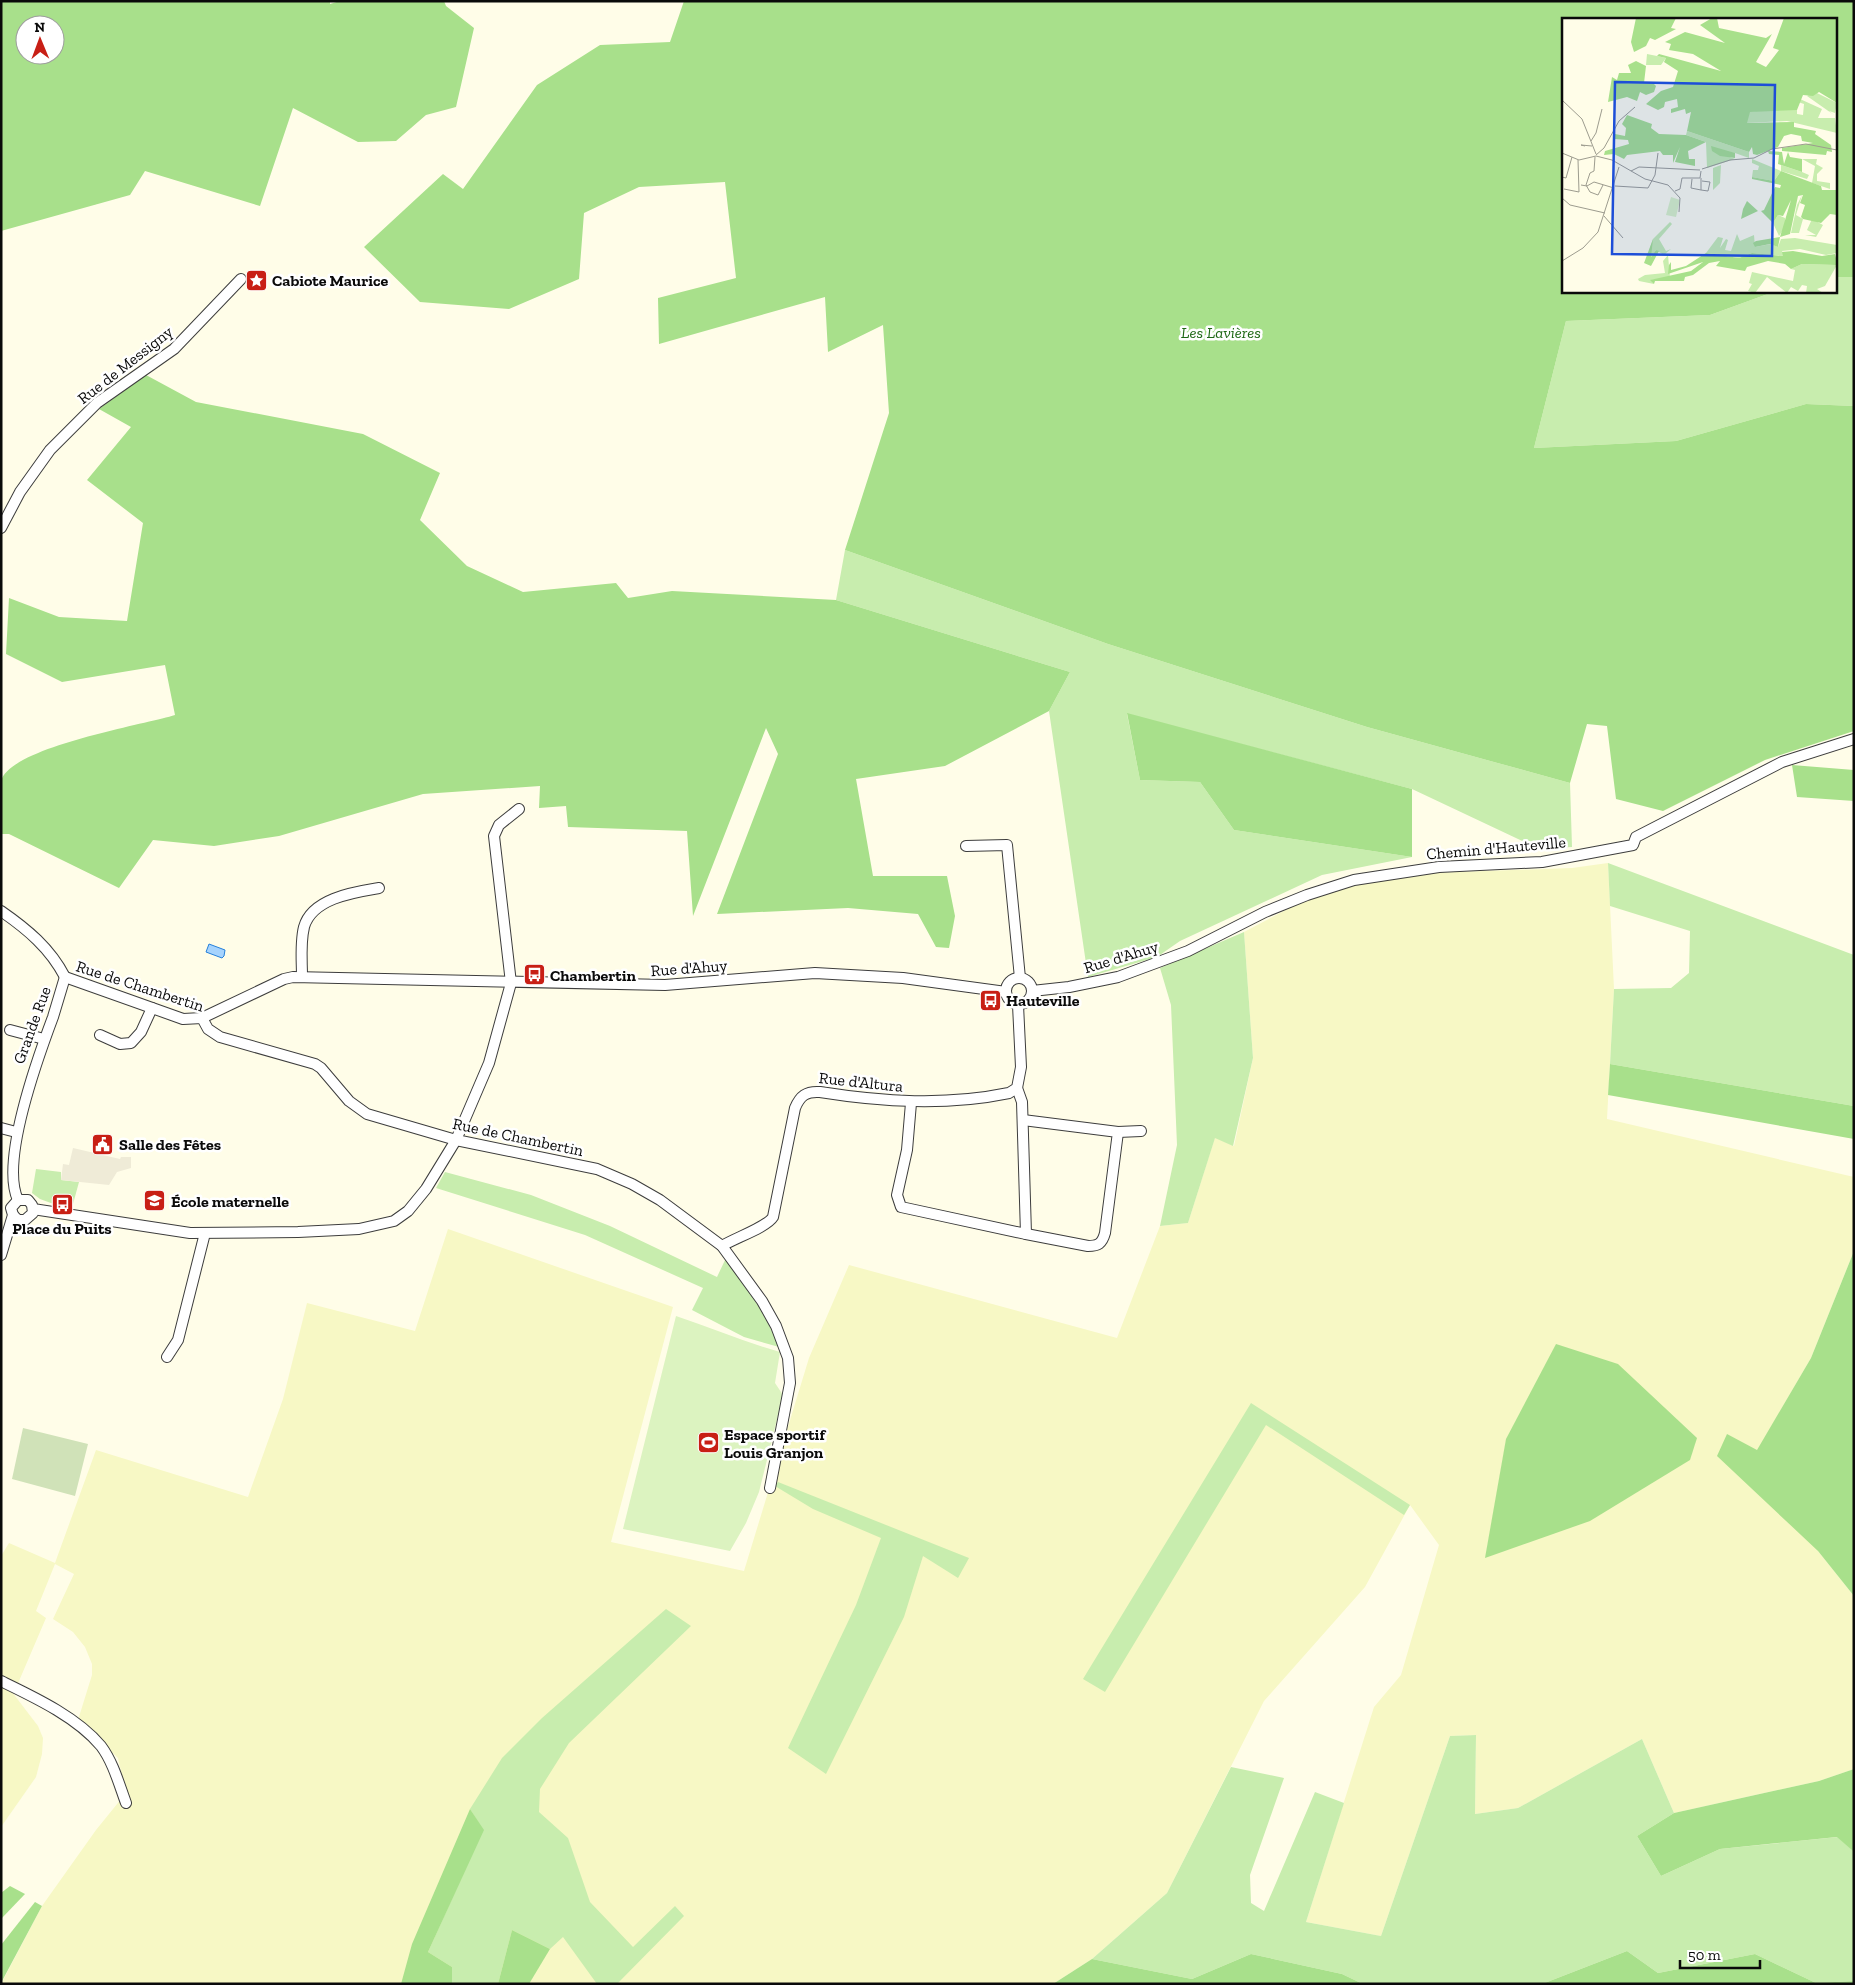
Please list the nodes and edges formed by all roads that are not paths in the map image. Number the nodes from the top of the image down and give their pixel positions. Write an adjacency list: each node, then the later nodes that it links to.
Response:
1 (241, 280): 2 (street, Rue de Messigny)
2 (1, 528)
3 (1854, 739): 8 (street, Chemin d'Hauteville)
4 (519, 809): 12 (street)
5 (966, 846): 11 (street)
6 (379, 888): 10 (street)
7 (1, 911): 9 (street)
8 (1188, 951): 13 (street, Rue d'Ahuy)
9 (65, 977): 16 (street, Rue de Chambertin); 20 (street, Grande Rue)
10 (302, 977): 12 (street, Rue d'Ahuy); 17 (street, Rue d'Ahuy)
11 (1020, 978): 13 (street); 14 (street)
12 (511, 983): 14 (street, Rue d'Ahuy); 28 (street)
13 (1032, 991): 15 (street)
14 (1006, 992): 15 (street)
15 (1018, 1005): 21 (street)
16 (152, 1008): 17 (street, Rue de Chambertin); 19 (street)
17 (202, 1018): 28 (street, Rue de Chambertin)
18 (10, 1030): 20 (street)
19 (100, 1035)
20 (44, 1039): 26 (street, Grande Rue)
21 (1017, 1088): 22 (street, Rue d'Altura); 23 (street)
22 (911, 1103): 34 (street); 35 (street, Rue d'Altura)
23 (1023, 1120): 27 (street); 34 (street)
24 (1, 1128): 26 (street)
25 (1140, 1131): 27 (street)
26 (16, 1132): 29 (street, Grande Rue)
27 (1118, 1132): 34 (street)
28 (456, 1140): 33 (street); 35 (street, Rue de Chambertin)
29 (18, 1200): 30 (street); 31 (street)
30 (33, 1209): 31 (street); 33 (street)
31 (13, 1215): 32 (street)
32 (5, 1225): 36 (street)
33 (206, 1233): 37 (street)
34 (1026, 1234)
35 (722, 1246): 38 (street, Rue de Chambertin)
36 (1, 1255)
37 (167, 1357)
38 (770, 1488)
39 (1, 1681): 40 (street)
40 (126, 1803)

